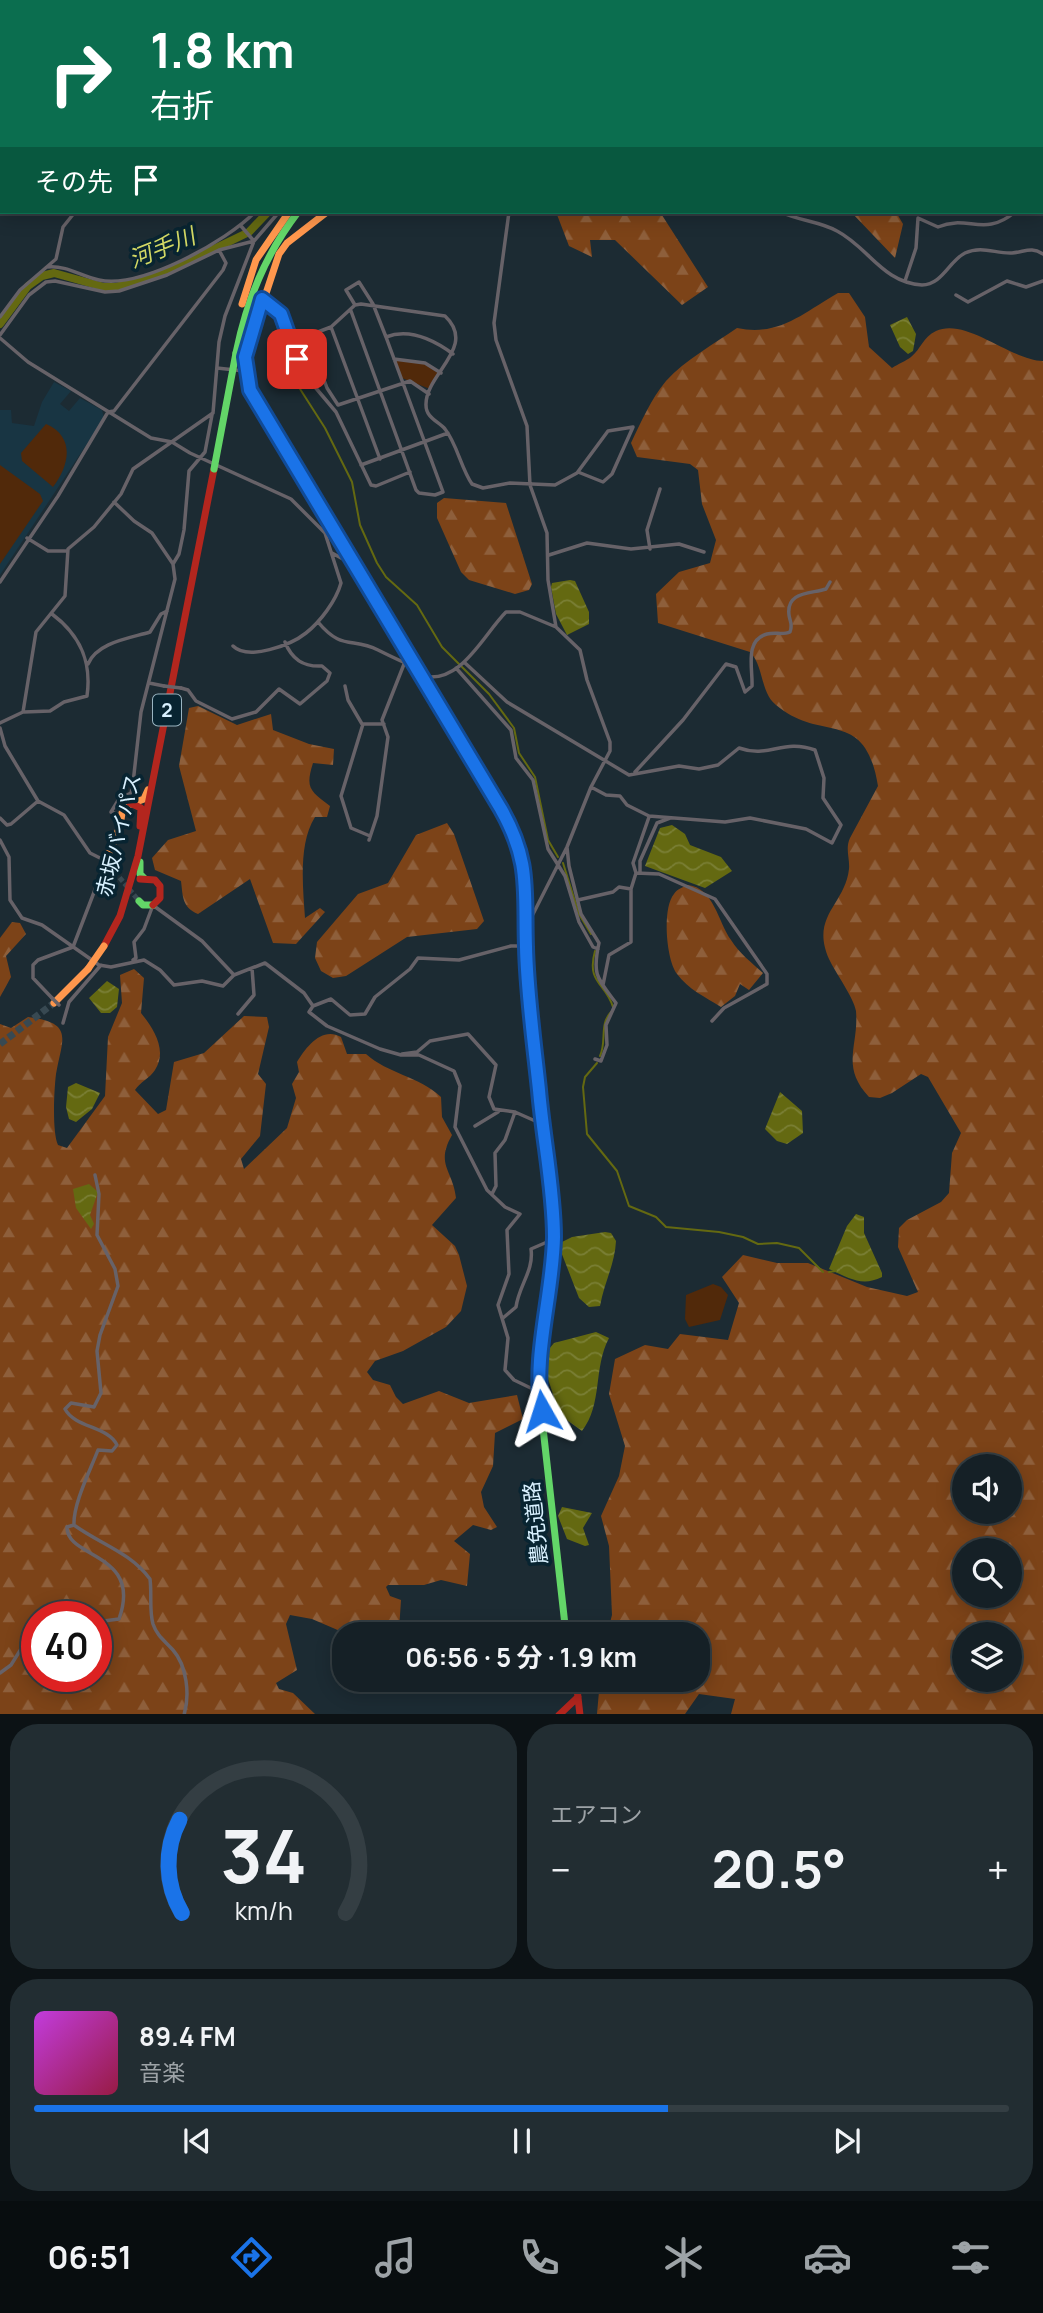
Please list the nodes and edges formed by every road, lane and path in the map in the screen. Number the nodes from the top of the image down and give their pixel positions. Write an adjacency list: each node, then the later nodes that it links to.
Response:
1 (73, 214): 14 (street)
2 (253, 214): 10 (street)
3 (277, 214): 11 (street)
4 (288, 214): 28 (main road, 赤坂バイパス / 2)
5 (296, 214): 28 (main road, 赤坂バイパス / 2)
6 (324, 214): 18 (main road)
7 (509, 214): 51 (street)
8 (785, 214): 15 (street)
9 (1012, 214): 15 (street)
10 (242, 227): 11 (street); 14 (street)
11 (254, 241): 12 (street); 31 (street)
12 (219, 250): 25 (street); 39 (street)
13 (1043, 254): 15 (street)
14 (47, 267): 22 (street)
15 (905, 281)
16 (1043, 281): 17 (street)
17 (956, 295)
18 (262, 299): 27 (street); 33 (main road)
19 (373, 304): 20 (street); 20 (street); 26 (street); 29 (street)
20 (355, 305): 21 (street)
21 (351, 311): 23 (street); 36 (street)
22 (0, 317)
23 (331, 327): 24 (street); 38 (street)
24 (308, 336): 27 (street); 38 (street)
25 (0, 337): 39 (street)
26 (386, 337): 29 (street); 30 (street)
27 (289, 343): 47 (street)
28 (235, 353): 48 (main road, 赤坂バイパス / 2, bridge)
29 (453, 354): 34 (street)
30 (394, 359): 34 (street); 35 (street)
31 (217, 368): 32 (street); 40 (street)
32 (236, 371): 33 (street); 48 (street)
33 (244, 371): 54 (main road, 農免道路)
34 (441, 373): 37 (street)
35 (402, 382): 36 (street); 37 (street); 43 (street)
36 (379, 391): 38 (street); 44 (street)
37 (429, 394): 41 (street)
38 (358, 399): 46 (street)
39 (108, 412): 42 (street); 56 (street)
40 (213, 413): 42 (street); 45 (street)
41 (448, 433): 43 (street); 51 (street)
42 (172, 442): 45 (street); 53 (street)
43 (425, 442): 44 (street); 49 (street)
44 (401, 450): 46 (street); 49 (street)
45 (203, 457): 48 (street); 62 (street)
46 (380, 459): 47 (street)
47 (362, 465): 49 (street)
48 (214, 467): 55 (street); 89 (main road, 赤坂バイパス / 2); 93 (main road, 赤坂バイパス / 2)
49 (410, 472)
50 (578, 472): 50 (street); 51 (street)
51 (530, 485): 61 (street)
52 (660, 489): 57 (street)
53 (114, 502): 58 (street); 62 (street)
54 (318, 504): 55 (street); 63 (main road, 農免道路)
55 (308, 513): 60 (street)
56 (27, 538): 58 (street); 64 (street)
57 (649, 549): 59 (street); 61 (street)
58 (68, 551): 67 (street)
59 (704, 552)
60 (332, 553): 63 (street); 68 (street)
61 (549, 555): 69 (street)
62 (173, 564): 66 (street)
63 (354, 564): 72 (main road, 農免道路)
64 (0, 582)
65 (830, 582): 88 (street)
66 (168, 610): 75 (street); 78 (street)
67 (52, 614): 75 (street); 82 (street)
68 (318, 622): 70 (street); 73 (street)
69 (556, 627): 74 (street); 87 (street)
70 (285, 642): 71 (street); 78 (street, bridge)
71 (233, 646)
72 (408, 654): 73 (street); 77 (main road, 農免道路)
73 (405, 663): 77 (street); 85 (street)
74 (463, 663): 76 (street); 80 (street)
75 (88, 666): 82 (street)
76 (457, 668): 77 (street); 81 (street)
77 (419, 672): 110 (main road, 農免道路)
78 (149, 683): 94 (street)
79 (345, 686): 84 (street)
80 (487, 689): 81 (street); 87 (street)
81 (481, 694): 102 (street)
82 (23, 712): 83 (street)
83 (0, 723)
84 (363, 724): 85 (street); 85 (street)
85 (384, 724)
86 (0, 728): 91 (street)
87 (606, 759): 88 (street); 90 (street)
88 (634, 774): 97 (street)
89 (150, 786): 92 (main road); 100 (main road, 赤坂バイパス / 2)
90 (591, 787): 95 (street); 99 (street)
91 (38, 801): 96 (street); 101 (street)
92 (129, 803): 94 (main road); 100 (main road)
93 (149, 806): 104 (main road); 106 (main road, 赤坂バイパス / 2)
94 (121, 816): 101 (main road)
95 (649, 816): 97 (street); 103 (street)
96 (0, 818)
97 (670, 818): 103 (street)
98 (0, 840): 113 (street)
99 (567, 847): 102 (street); 107 (street)
100 (136, 855): 111 (main road, 赤坂バイパス / 2)
101 (108, 863): 113 (street)
102 (559, 864): 110 (street); 114 (street)
103 (638, 873): 105 (street); 124 (street)
104 (144, 878): 106 (main road); 109 (main road)
105 (631, 889): 107 (street); 120 (street)
106 (128, 893): 111 (main road, 赤坂バイパス / 2)
107 (578, 900): 114 (street)
108 (139, 901): 109 (main road)
109 (153, 905): 115 (street); 119 (street)
110 (527, 926): 112 (main road, 農免道路)
111 (102, 945): 117 (main road, 赤坂バイパス / 2, bridge)
112 (526, 946): 121 (street); 130 (main road, 農免道路)
113 (73, 947): 116 (street); 122 (street, bridge)
114 (597, 949): 120 (street)
115 (128, 963): 116 (street); 119 (street)
116 (101, 965): 122 (street)
117 (86, 968): 117 (main road, 赤坂バイパス / 2)
118 (252, 968): 119 (street); 121 (street); 123 (street)
119 (234, 975)
120 (603, 988): 127 (street)
121 (313, 1006): 126 (street)
122 (66, 1007): 125 (street)
123 (238, 1014)
124 (712, 1021)
125 (63, 1023)
126 (400, 1055): 128 (street); 133 (street)
127 (595, 1059)
128 (498, 1112): 129 (street); 131 (street)
129 (515, 1112): 130 (street); 133 (street)
130 (542, 1124): 134 (main road, 農免道路)
131 (475, 1126)
132 (95, 1175): 137 (street)
133 (492, 1194): 135 (street)
134 (554, 1239): 135 (street); 136 (main road, 農免道路)
135 (503, 1318): 136 (street)
136 (538, 1392): 139 (main road, 農免道路)
137 (74, 1525): 138 (street); 144 (street)
138 (112, 1620)
139 (565, 1622)
140 (21, 1649): 141 (street)
141 (0, 1673)
142 (577, 1692): 143 (main road)
143 (578, 1697): 145 (main road); 146 (main road)
144 (184, 1714)
145 (559, 1714)
146 (580, 1714)

